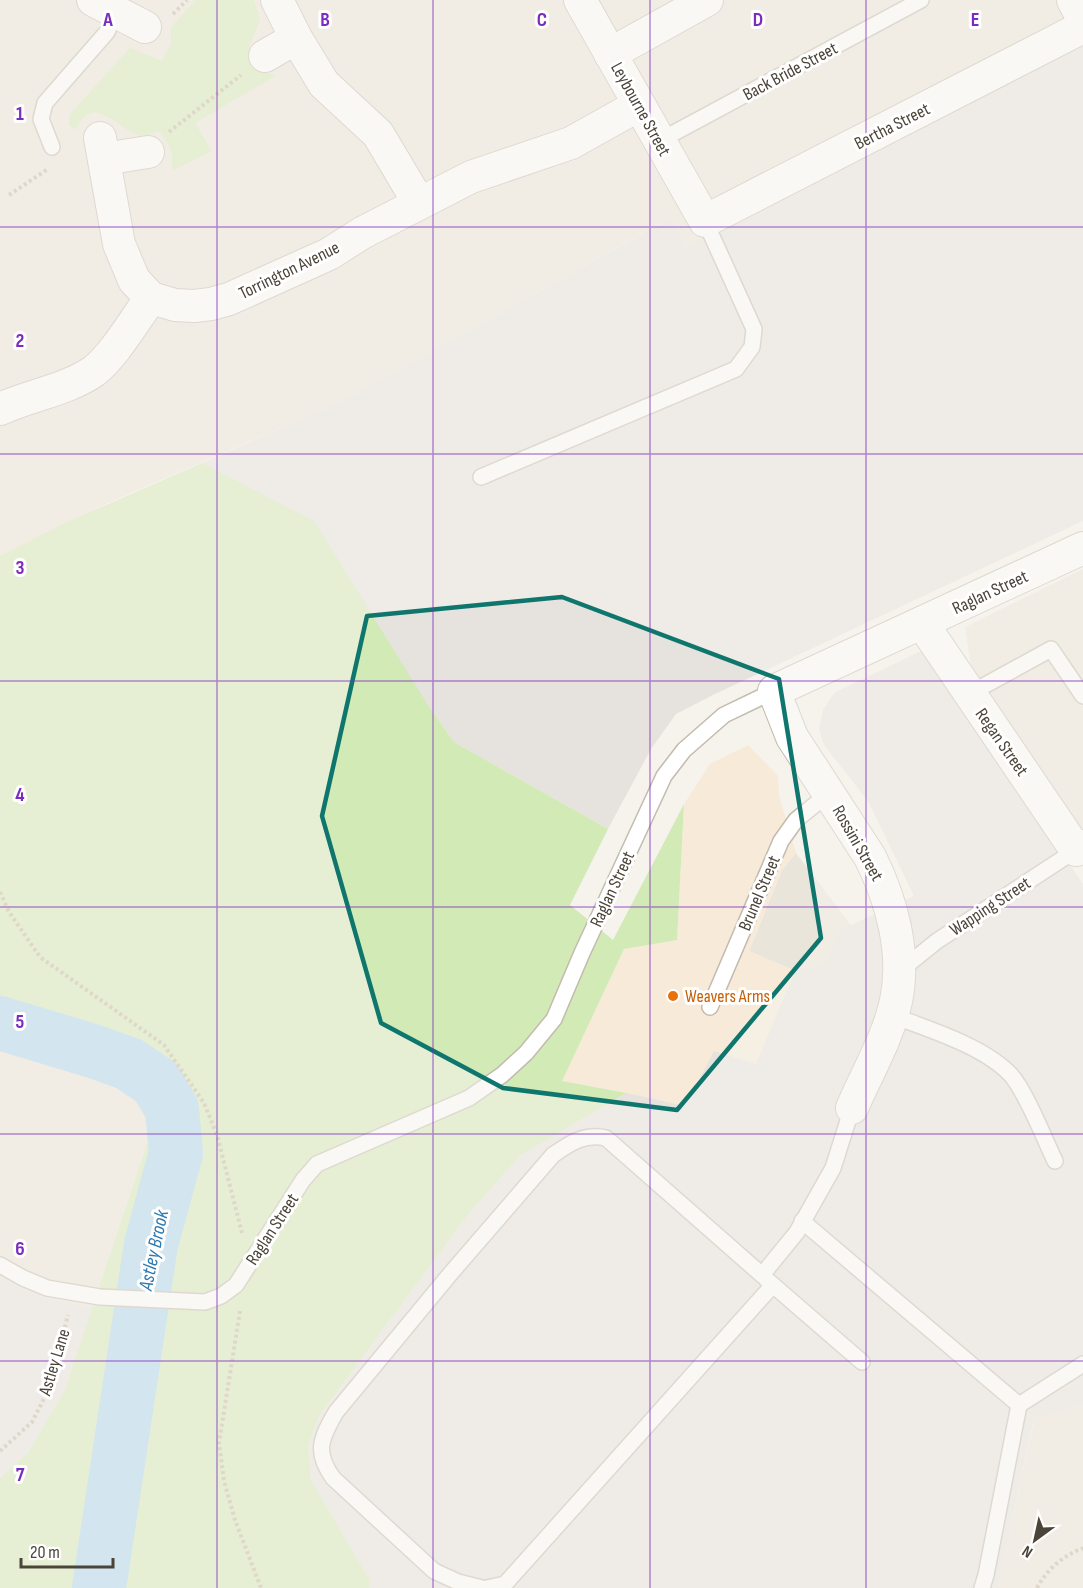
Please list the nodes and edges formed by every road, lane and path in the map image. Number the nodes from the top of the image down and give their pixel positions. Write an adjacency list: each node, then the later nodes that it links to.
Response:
1 (277, 0): 10 (street)
2 (580, 0): 11 (street, Leybourne Street)
3 (707, 0): 11 (street)
4 (921, 0): 14 (lane, Back Bride Street)
5 (1073, 0): 7 (street)
6 (105, 6): 8 (street); 15 (lane)
7 (1083, 19)
8 (145, 27)
9 (1083, 27): 19 (street, Bertha Street)
10 (296, 38): 12 (street); 18 (street)
11 (610, 54): 13 (street, Leybourne Street)
12 (265, 56): 16 (path)
13 (639, 105): 14 (street, Leybourne Street); 18 (street, Torrington Avenue)
14 (659, 141): 19 (street, Leybourne Street)
15 (52, 147): 17 (path)
16 (148, 152): 20 (street)
17 (9, 195)
18 (419, 203): 20 (street, Torrington Avenue)
19 (704, 220): 22 (lane)
20 (151, 298): 21 (street)
21 (0, 409)
22 (481, 477)
23 (1083, 548): 24 (street, Raglan Street)
24 (922, 623): 25 (street, Raglan Street); 26 (street, Regan Street)
25 (774, 691): 28 (street, Rossini Street); 37 (lane, Raglan Street)
26 (969, 694): 27 (lane); 29 (street, Regan Street)
27 (1083, 696)
28 (828, 794): 31 (street, Rossini Street); 32 (lane, Brunel Street)
29 (1081, 852): 31 (lane, Wapping Street)
30 (0, 892): 37 (path)
31 (900, 970): 33 (street, Rossini Street)
32 (710, 1007)
33 (891, 1015): 34 (street, Rossini Street); 35 (lane)
34 (852, 1108): 36 (lane)
35 (1055, 1161)
36 (802, 1221): 39 (lane); 43 (lane)
37 (249, 1264): 40 (lane, Raglan Street); 46 (path)
38 (0, 1265): 40 (lane)
39 (767, 1280): 41 (lane); 47 (lane); 48 (lane)
40 (74, 1294): 44 (path, Astley Lane)
41 (862, 1362)
42 (1083, 1364): 43 (lane)
43 (1019, 1405): 49 (lane)
44 (0, 1451)
45 (1083, 1548): 50 (path)
46 (261, 1588)
47 (482, 1588)
48 (487, 1588)
49 (981, 1588)
50 (1037, 1588)

